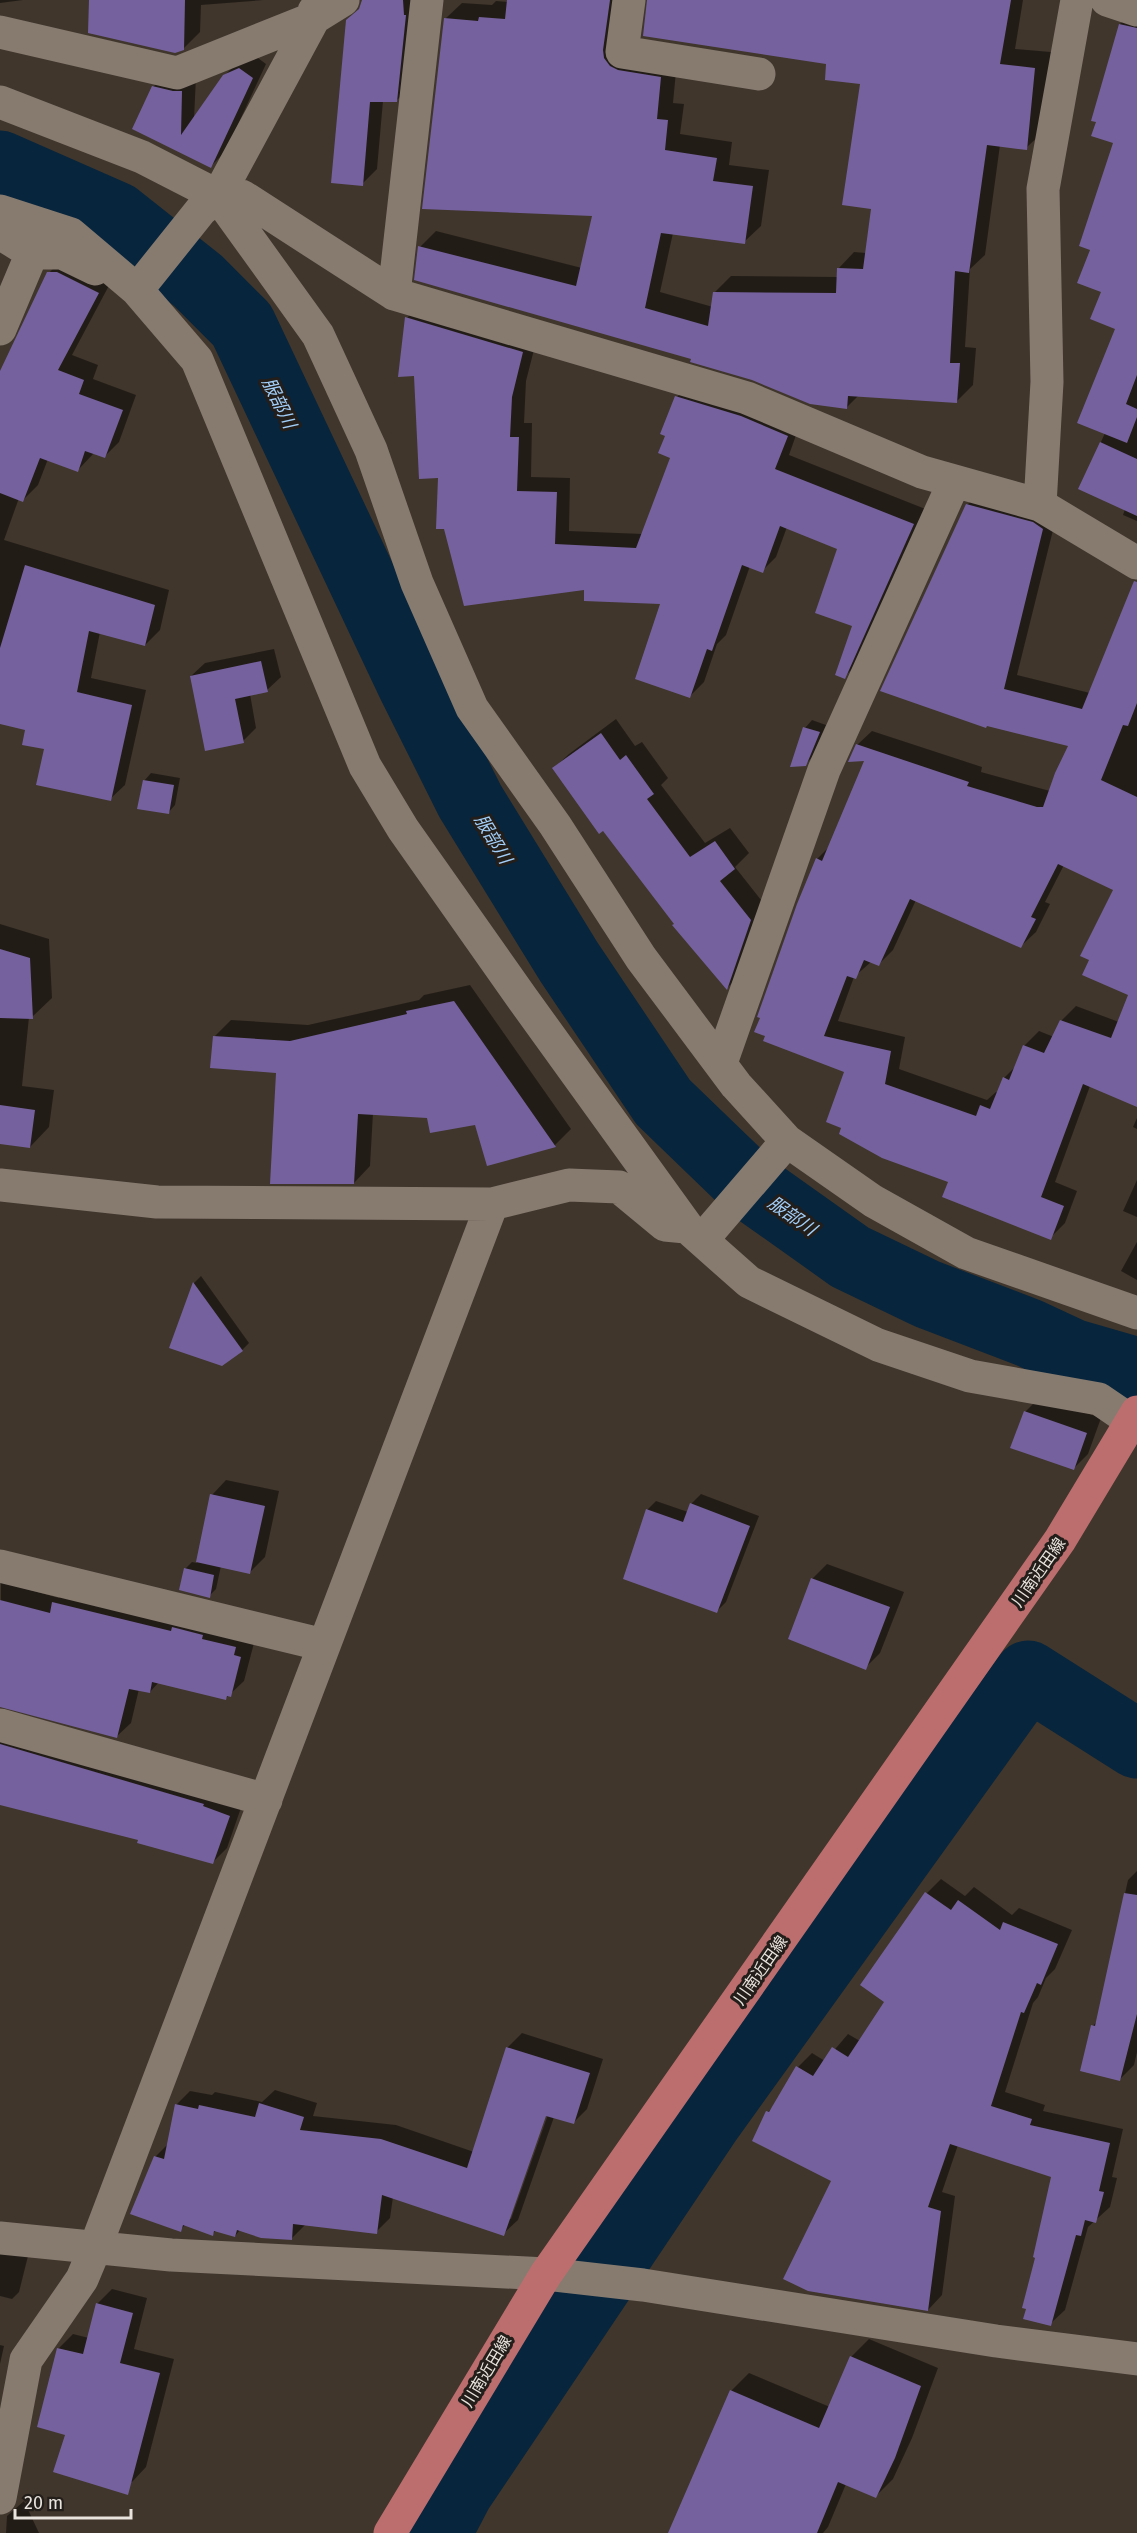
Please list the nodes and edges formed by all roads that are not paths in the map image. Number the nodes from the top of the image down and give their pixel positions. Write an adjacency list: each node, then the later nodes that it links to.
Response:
1 (343, 0): 6 (street)
2 (428, 0): 16 (street)
3 (629, 0): 9 (street)
4 (1077, 0): 19 (street)
5 (1107, 0): 7 (street)
6 (314, 9): 8 (street); 11 (street)
7 (1137, 10)
8 (0, 32)
9 (759, 74)
10 (0, 102): 11 (street)
11 (210, 203): 15 (street); 16 (street); 21 (street)
12 (0, 211): 15 (street)
13 (0, 233): 14 (street)
14 (32, 253): 15 (street); 17 (street)
15 (137, 290): 25 (street)
16 (394, 294): 18 (street)
17 (0, 330)
18 (954, 482): 19 (street); 21 (street)
19 (1040, 505): 20 (street)
20 (1137, 563)
21 (721, 1064): 22 (street)
22 (782, 1146): 25 (street); 26 (street)
23 (0, 1185): 24 (street)
24 (492, 1204): 25 (street); 29 (street)
25 (702, 1230): 27 (street)
26 (1137, 1313)
27 (1135, 1420): 34 (main road, 川南近田線)
28 (0, 1566): 29 (street)
29 (324, 1645): 31 (street)
30 (0, 1725): 31 (street)
31 (266, 1800): 33 (street)
32 (0, 2238): 33 (street)
33 (95, 2247): 34 (street); 36 (street)
34 (546, 2274): 35 (street); 37 (main road, 川南近田線)
35 (1137, 2359)
36 (0, 2498)
37 (390, 2533)

